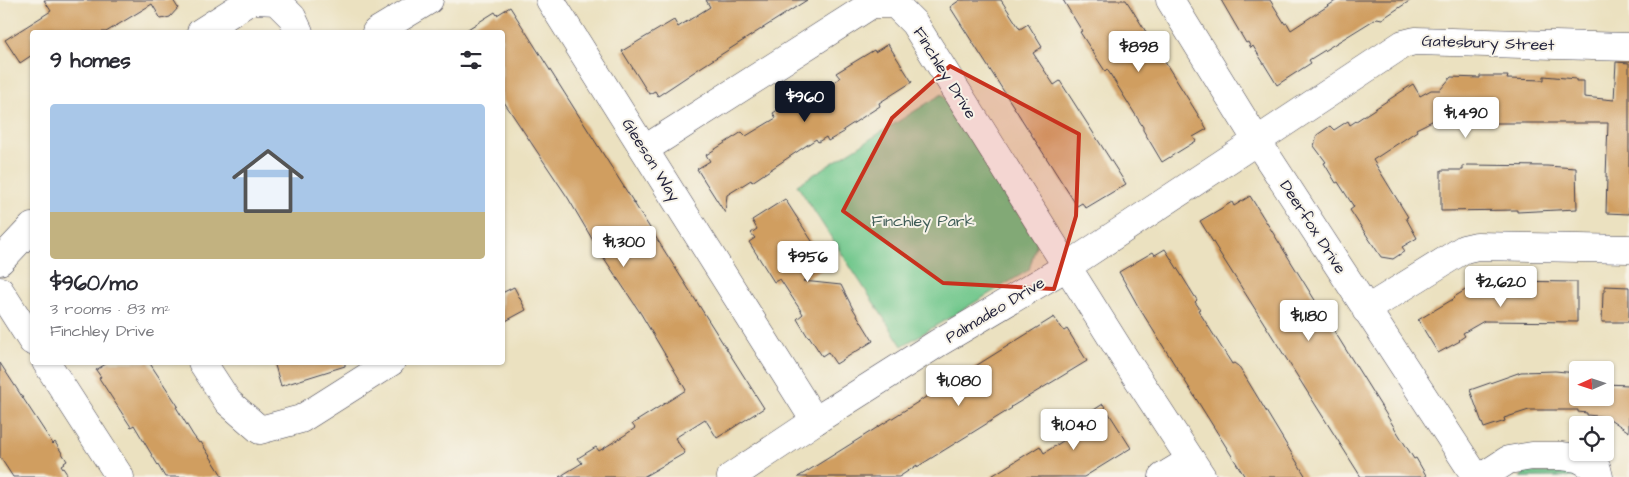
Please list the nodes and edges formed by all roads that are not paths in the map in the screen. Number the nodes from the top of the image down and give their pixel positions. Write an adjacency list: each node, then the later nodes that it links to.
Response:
1 (251, 0): 6 (street)
2 (255, 0): 7 (street)
3 (428, 0): 8 (street)
4 (550, 0): 11 (street, Gleeson Way)
5 (1170, 0): 10 (street, Deerfox Drive)
6 (204, 30)
7 (298, 30)
8 (379, 30)
9 (1629, 48): 10 (street, Gatesbury Street)
10 (1257, 141): 15 (street, Palmadeo Drive); 17 (street, Deerfox Drive)
11 (644, 149): 15 (street, Finchley Drive); 22 (street, Gleeson Way)
12 (30, 230): 14 (street)
13 (1629, 249): 17 (street)
14 (0, 261)
15 (1068, 266): 22 (street, Palmadeo Drive); 23 (street)
16 (0, 291): 18 (street)
17 (1366, 310): 27 (street, Deerfox Drive)
18 (30, 338)
19 (48, 365): 24 (street)
20 (204, 365): 21 (street)
21 (386, 365)
22 (815, 421): 25 (street, Palmadeo Drive)
23 (1197, 468): 26 (street)
24 (120, 477)
25 (732, 477)
26 (1163, 477)
27 (1476, 477)
28 (1482, 477): 29 (street)
29 (1599, 477)

